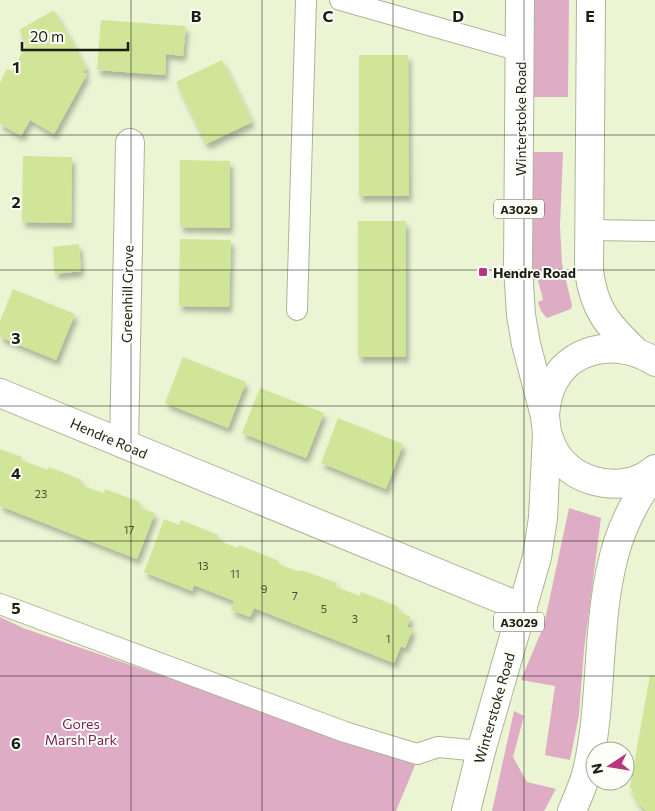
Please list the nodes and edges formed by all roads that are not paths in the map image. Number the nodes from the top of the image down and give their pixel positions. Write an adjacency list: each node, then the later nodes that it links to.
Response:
1 (306, 0): 9 (lane)
2 (340, 0): 5 (lane)
3 (520, 0): 5 (main road, Winterstoke Road / A3029)
4 (591, 0): 7 (main road, Winterstoke Road / A3029)
5 (520, 52): 12 (main road, Winterstoke Road / A3029)
6 (130, 143): 13 (main road, Greenhill Grove)
7 (588, 230): 8 (lane); 10 (main road, Winterstoke Road / A3029)
8 (655, 231)
9 (297, 310)
10 (647, 355): 12 (main road, Winterstoke Road / A3029)
11 (0, 393): 13 (main road, Hendre Road)
12 (546, 425): 14 (main road, Winterstoke Road / A3029); 16 (main road, Winterstoke Road / A3029)
13 (124, 444): 16 (main road, Hendre Road)
14 (655, 470): 18 (main road, Winterstoke Road / A3029)
15 (0, 604): 17 (lane)
16 (523, 608): 17 (main road, Winterstoke Road / A3029)
17 (481, 751): 19 (main road, Winterstoke Road / A3029)
18 (583, 784): 20 (main road, Winterstoke Road / A3029); 21 (main road)
19 (466, 810)
20 (572, 811)
21 (583, 811)

